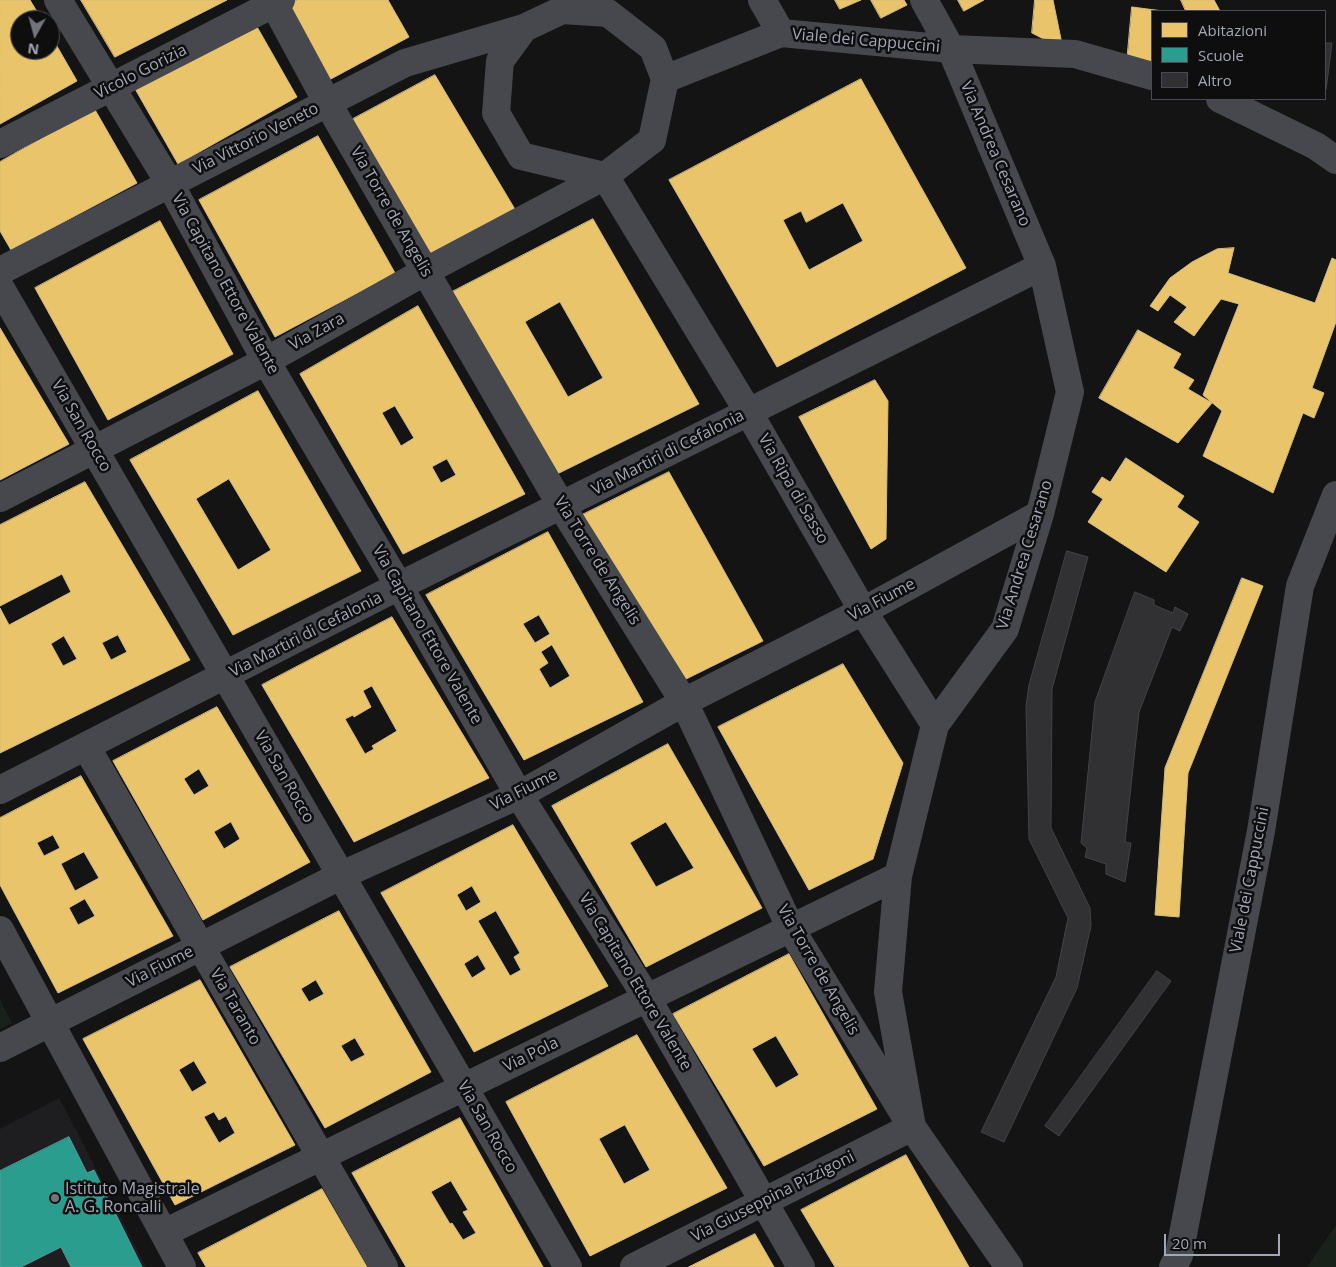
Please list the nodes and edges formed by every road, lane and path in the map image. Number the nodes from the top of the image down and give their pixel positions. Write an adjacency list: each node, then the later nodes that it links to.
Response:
1 (58, 0): 11 (street, Via Capitano Ettore Valente)
2 (762, 0): 7 (street)
3 (924, 0): 8 (street, Viale dei Cappuccini)
4 (276, 1): 11 (street, Vicolo Gorizia); 13 (street, Via Torre de Angelis)
5 (560, 5): 6 (street); 10 (street)
6 (524, 28): 13 (street, Via Vittorio Veneto); 16 (street)
7 (781, 33): 8 (street, Viale dei Cappuccini); 10 (street)
8 (950, 49): 9 (street, Viale dei Cappuccini); 18 (street, Via Andrea Cesarano)
9 (1151, 76)
10 (665, 79): 16 (street)
11 (112, 87): 14 (street, Vicolo Gorizia); 17 (street, Via Capitano Ettore Valente)
12 (1222, 100): 15 (street)
13 (327, 102): 17 (street, Via Vittorio Veneto); 20 (street, Via Torre de Angelis)
14 (0, 144)
15 (1336, 160)
16 (605, 176): 20 (street, Via Zara); 23 (street, Via Ripa di Sasso)
17 (170, 184): 19 (street, Via Vittorio Veneto); 22 (street, Via Capitano Ettore Valente)
18 (1042, 266): 23 (street, Via Martiri di Cefalonia); 28 (street, Via Andrea Cesarano)
19 (0, 271)
20 (426, 271): 22 (street, Via Zara); 27 (street, Via Torre de Angelis)
21 (0, 287): 24 (street, Via San Rocco)
22 (266, 361): 24 (street, Via Zara); 29 (street, Via Capitano Ettore Valente)
23 (749, 413): 27 (street, Via Martiri di Cefalonia); 30 (street, Via Ripa di Sasso)
24 (94, 448): 26 (street, Via Zara); 31 (street, Via San Rocco)
25 (1336, 495): 56 (street, Viale dei Cappuccini)
26 (0, 498)
27 (562, 507): 29 (street, Via Martiri di Cefalonia); 32 (street, Via Torre de Angelis)
28 (1040, 514): 30 (street, Via Fiume); 33 (street, Via Andrea Cesarano)
29 (399, 586): 31 (street, Via Martiri di Cefalonia); 36 (street, Via Capitano Ettore Valente)
30 (864, 611): 32 (street, Via Fiume); 33 (street, Via Ripa di Sasso)
31 (226, 676): 34 (street, Via Martiri di Cefalonia); 37 (street, Via San Rocco)
32 (684, 702): 36 (street, Via Fiume); 39 (street, Via Torre de Angelis)
33 (935, 725): 38 (street, Via Andrea Cesarano)
34 (86, 746): 35 (street, Via Martiri di Cefalonia); 41 (street, Via Taranto)
35 (0, 790)
36 (519, 795): 37 (street, Via Fiume); 42 (street, Via Capitano Ettore Valente)
37 (342, 875): 41 (street, Via Fiume); 45 (street, Via San Rocco)
38 (898, 876): 39 (street, Via Pola); 46 (street, Via Andrea Cesarano)
39 (791, 929): 42 (street, Via Pola); 46 (street, Via Torre de Angelis)
40 (0, 930): 43 (street)
41 (201, 947): 43 (street, Via Fiume); 47 (street, Via Taranto)
42 (647, 998): 45 (street, Via Pola); 48 (street, Via Capitano Ettore Valente)
43 (52, 1023): 44 (street, Via Fiume); 49 (street)
44 (0, 1048)
45 (464, 1087): 47 (street, Via Pola); 52 (street, Via San Rocco)
46 (912, 1127): 48 (street, Via Giuseppina Pizzigoni); 55 (street, Via Andrea Cesarano)
47 (321, 1157): 49 (street, Via Pola); 51 (street, Via Taranto)
48 (763, 1202): 53 (street, Via Giuseppina Pizzigoni); 54 (street, Via Capitano Ettore Valente)
49 (164, 1233): 50 (street)
50 (182, 1267)
51 (384, 1267)
52 (568, 1267)
53 (634, 1267)
54 (801, 1267)
55 (1009, 1267)
56 (1173, 1267)

